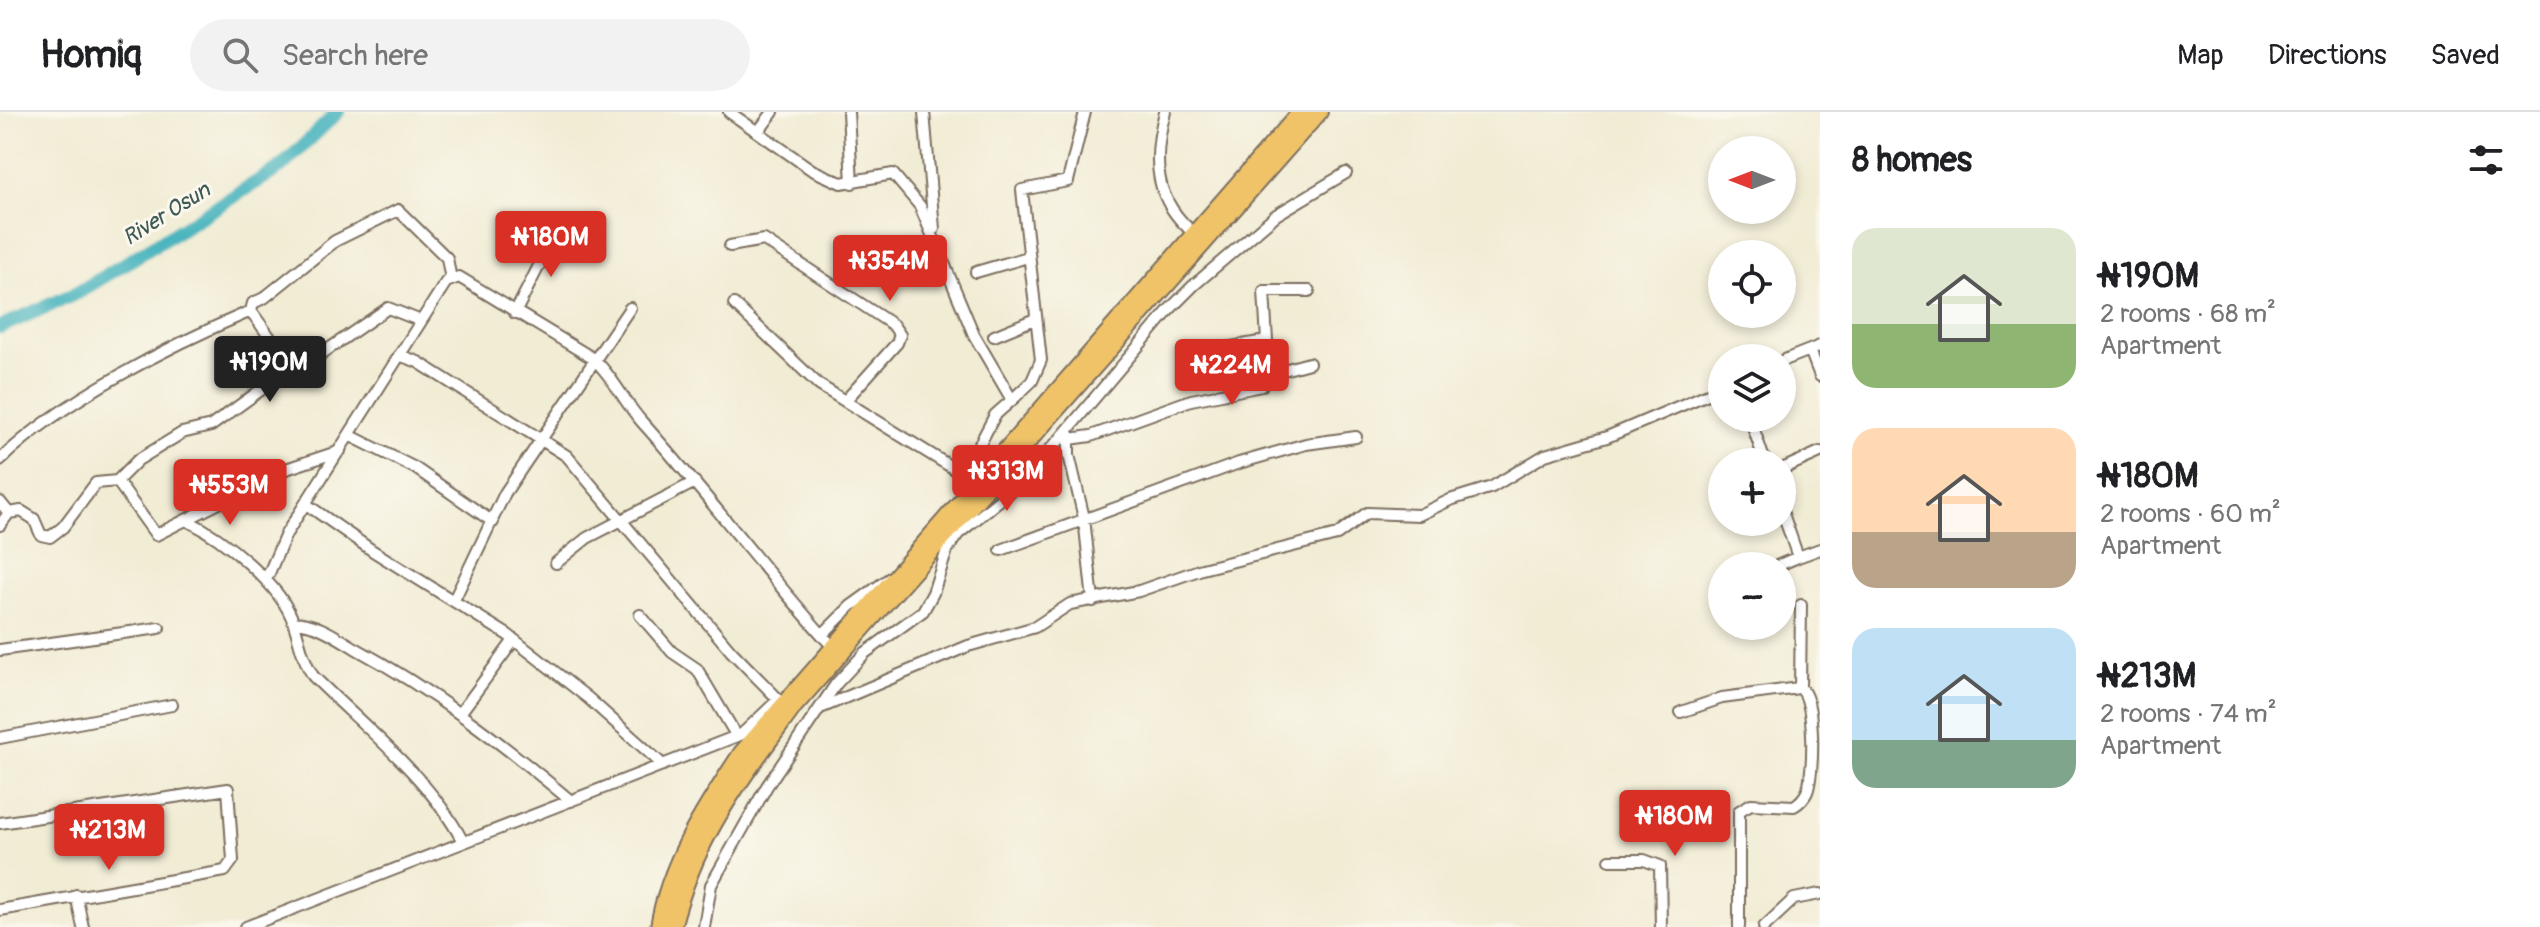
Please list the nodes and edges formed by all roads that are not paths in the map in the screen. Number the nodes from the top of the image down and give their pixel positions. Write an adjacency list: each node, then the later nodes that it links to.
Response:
1 (729, 112): 9 (street)
2 (773, 112): 9 (street)
3 (848, 112): 11 (street)
4 (924, 112): 12 (street)
5 (1085, 112): 18 (street)
6 (1165, 112): 15 (street)
7 (1301, 112): 15 (highway)
8 (1319, 112): 52 (highway)
9 (758, 132): 11 (street)
10 (1346, 173): 42 (street)
11 (852, 183): 13 (street)
12 (932, 203): 13 (street); 16 (street)
13 (920, 206): 16 (street)
14 (557, 230): 25 (street)
15 (1195, 234): 52 (highway)
16 (935, 235): 40 (street)
17 (730, 246): 41 (street)
18 (1028, 257): 19 (street); 26 (street)
19 (976, 272)
20 (451, 280): 24 (street); 25 (street); 27 (street)
21 (1309, 291): 29 (street)
22 (734, 304): 41 (street)
23 (630, 308): 34 (street)
24 (251, 311): 36 (street); 48 (street)
25 (515, 313): 34 (street)
26 (1035, 319): 28 (street); 40 (street)
27 (421, 321): 32 (street); 36 (street)
28 (994, 336)
29 (1265, 341): 31 (street); 37 (street)
30 (1815, 348): 33 (street); 38 (street)
31 (1214, 350)
32 (399, 355): 43 (street); 45 (street)
33 (1796, 355)
34 (594, 359): 45 (street); 51 (street)
35 (1309, 363): 37 (street)
36 (294, 371): 50 (street)
37 (1269, 374): 42 (street)
38 (1820, 376)
39 (1708, 394): 69 (street)
40 (1012, 400): 52 (street)
41 (845, 401): 52 (street)
42 (1069, 435): 52 (street); 55 (street)
43 (351, 436): 46 (street); 58 (street)
44 (1356, 437): 55 (street)
45 (541, 441): 56 (street); 58 (street)
46 (340, 451): 53 (street); 57 (street)
47 (1820, 452): 49 (street)
48 (0, 460)
49 (1796, 463)
50 (117, 481): 54 (street); 57 (street)
51 (695, 482): 56 (street); 75 (street)
52 (981, 486): 75 (highway); 80 (street); 96 (highway)
53 (306, 504): 64 (street); 68 (street)
54 (2, 506): 59 (street)
55 (1084, 518): 62 (street); 69 (street)
56 (619, 519): 65 (street); 78 (street)
57 (188, 521): 66 (street)
58 (493, 522): 68 (street)
59 (0, 525)
60 (1791, 536): 63 (street)
61 (1820, 549): 63 (street)
62 (1001, 550)
63 (1798, 557)
64 (272, 561): 66 (street); 67 (street)
65 (556, 563)
66 (250, 566): 67 (street)
67 (266, 580): 72 (street)
68 (454, 600): 74 (street)
69 (1093, 601): 80 (street)
70 (1801, 605): 77 (street)
71 (640, 615): 83 (street)
72 (294, 622): 81 (street); 88 (street)
73 (159, 628): 76 (street)
74 (514, 640): 81 (street); 85 (street)
75 (827, 641): 78 (highway)
76 (0, 650)
77 (1800, 688): 82 (street); 99 (street)
78 (780, 702): 83 (street); 95 (highway)
79 (172, 705): 84 (street)
80 (823, 707): 97 (street)
81 (461, 712): 86 (street)
82 (1681, 712)
83 (736, 735): 85 (street)
84 (0, 738)
85 (663, 765): 86 (street)
86 (571, 801): 88 (street)
87 (0, 823): 91 (street)
88 (462, 840): 94 (street)
89 (1610, 860): 98 (street)
90 (1820, 894): 100 (street)
91 (76, 895): 92 (street); 93 (street)
92 (0, 910)
93 (83, 927)
94 (246, 927)
95 (659, 927)
96 (672, 927)
97 (704, 927)
98 (1661, 927)
99 (1739, 927)
100 (1764, 927)

